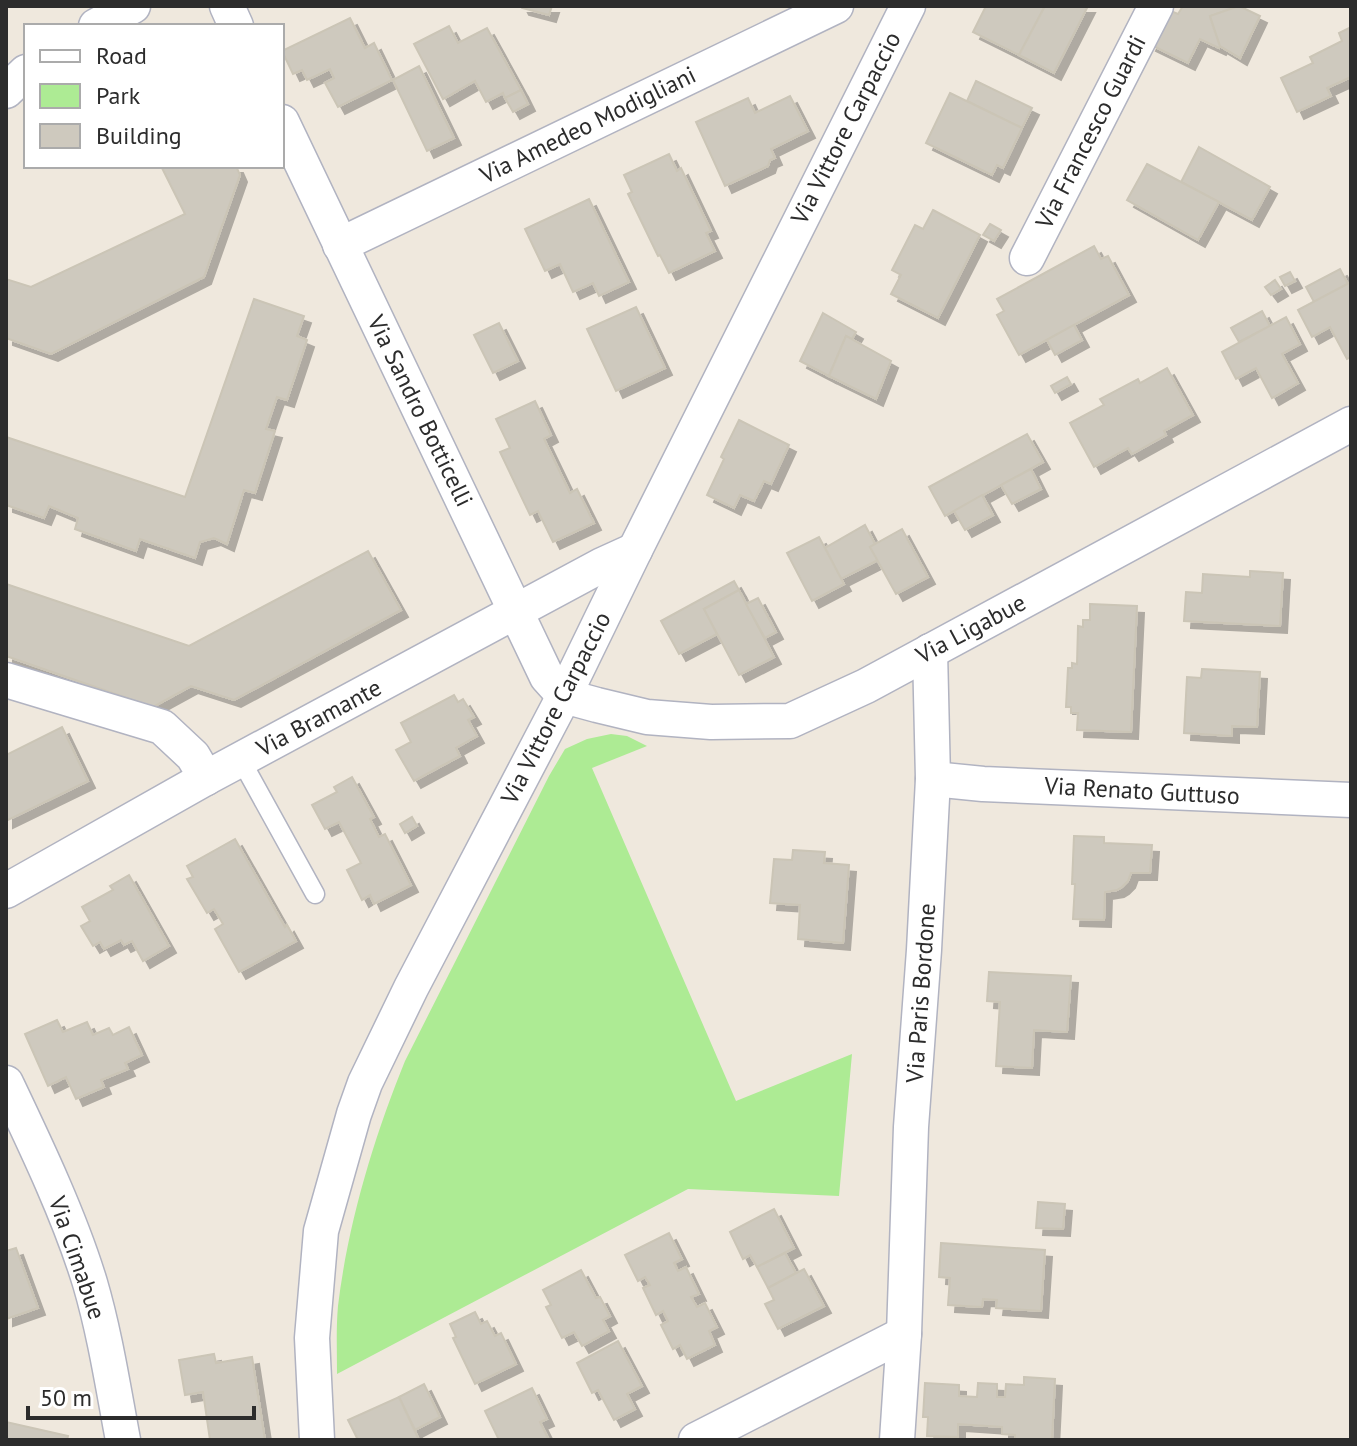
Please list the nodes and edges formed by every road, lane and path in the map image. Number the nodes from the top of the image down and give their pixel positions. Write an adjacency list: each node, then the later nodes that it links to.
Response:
1 (133, 6): 5 (street)
2 (836, 6): 9 (street, Via Amedeo Modigliani)
3 (908, 6): 12 (street, Via Vittore Carpaccio)
4 (1156, 6): 10 (street, Via Francesco Guardi)
5 (100, 24)
6 (24, 74): 7 (street)
7 (6, 91)
8 (284, 126): 9 (street, Via Sandro Botticelli)
9 (340, 245): 13 (street, Via Sandro Botticelli)
10 (1027, 258)
11 (1351, 424): 14 (street, Via Ligabue)
12 (635, 550): 13 (street, Via Bramante); 16 (street, Via Vittore Carpaccio)
13 (516, 611): 16 (street, Via Sandro Botticelli); 17 (street, Via Bramante)
14 (930, 651): 16 (street, Via Ligabue); 19 (street, Via Paris Bordone)
15 (6, 680): 18 (street)
16 (564, 696): 26 (street, Via Vittore Carpaccio)
17 (241, 760): 18 (street, Via Bramante); 22 (lane)
18 (206, 778): 21 (street, Via Bramante)
19 (933, 779): 20 (street, Via Renato Guttuso); 24 (street, Via Paris Bordone)
20 (1351, 800)
21 (6, 891)
22 (315, 894)
23 (6, 1083): 25 (street, Via Cimabue)
24 (904, 1334): 27 (street); 28 (street, Via Paris Bordone)
25 (123, 1440)
26 (317, 1440)
27 (696, 1440)
28 (897, 1440)

